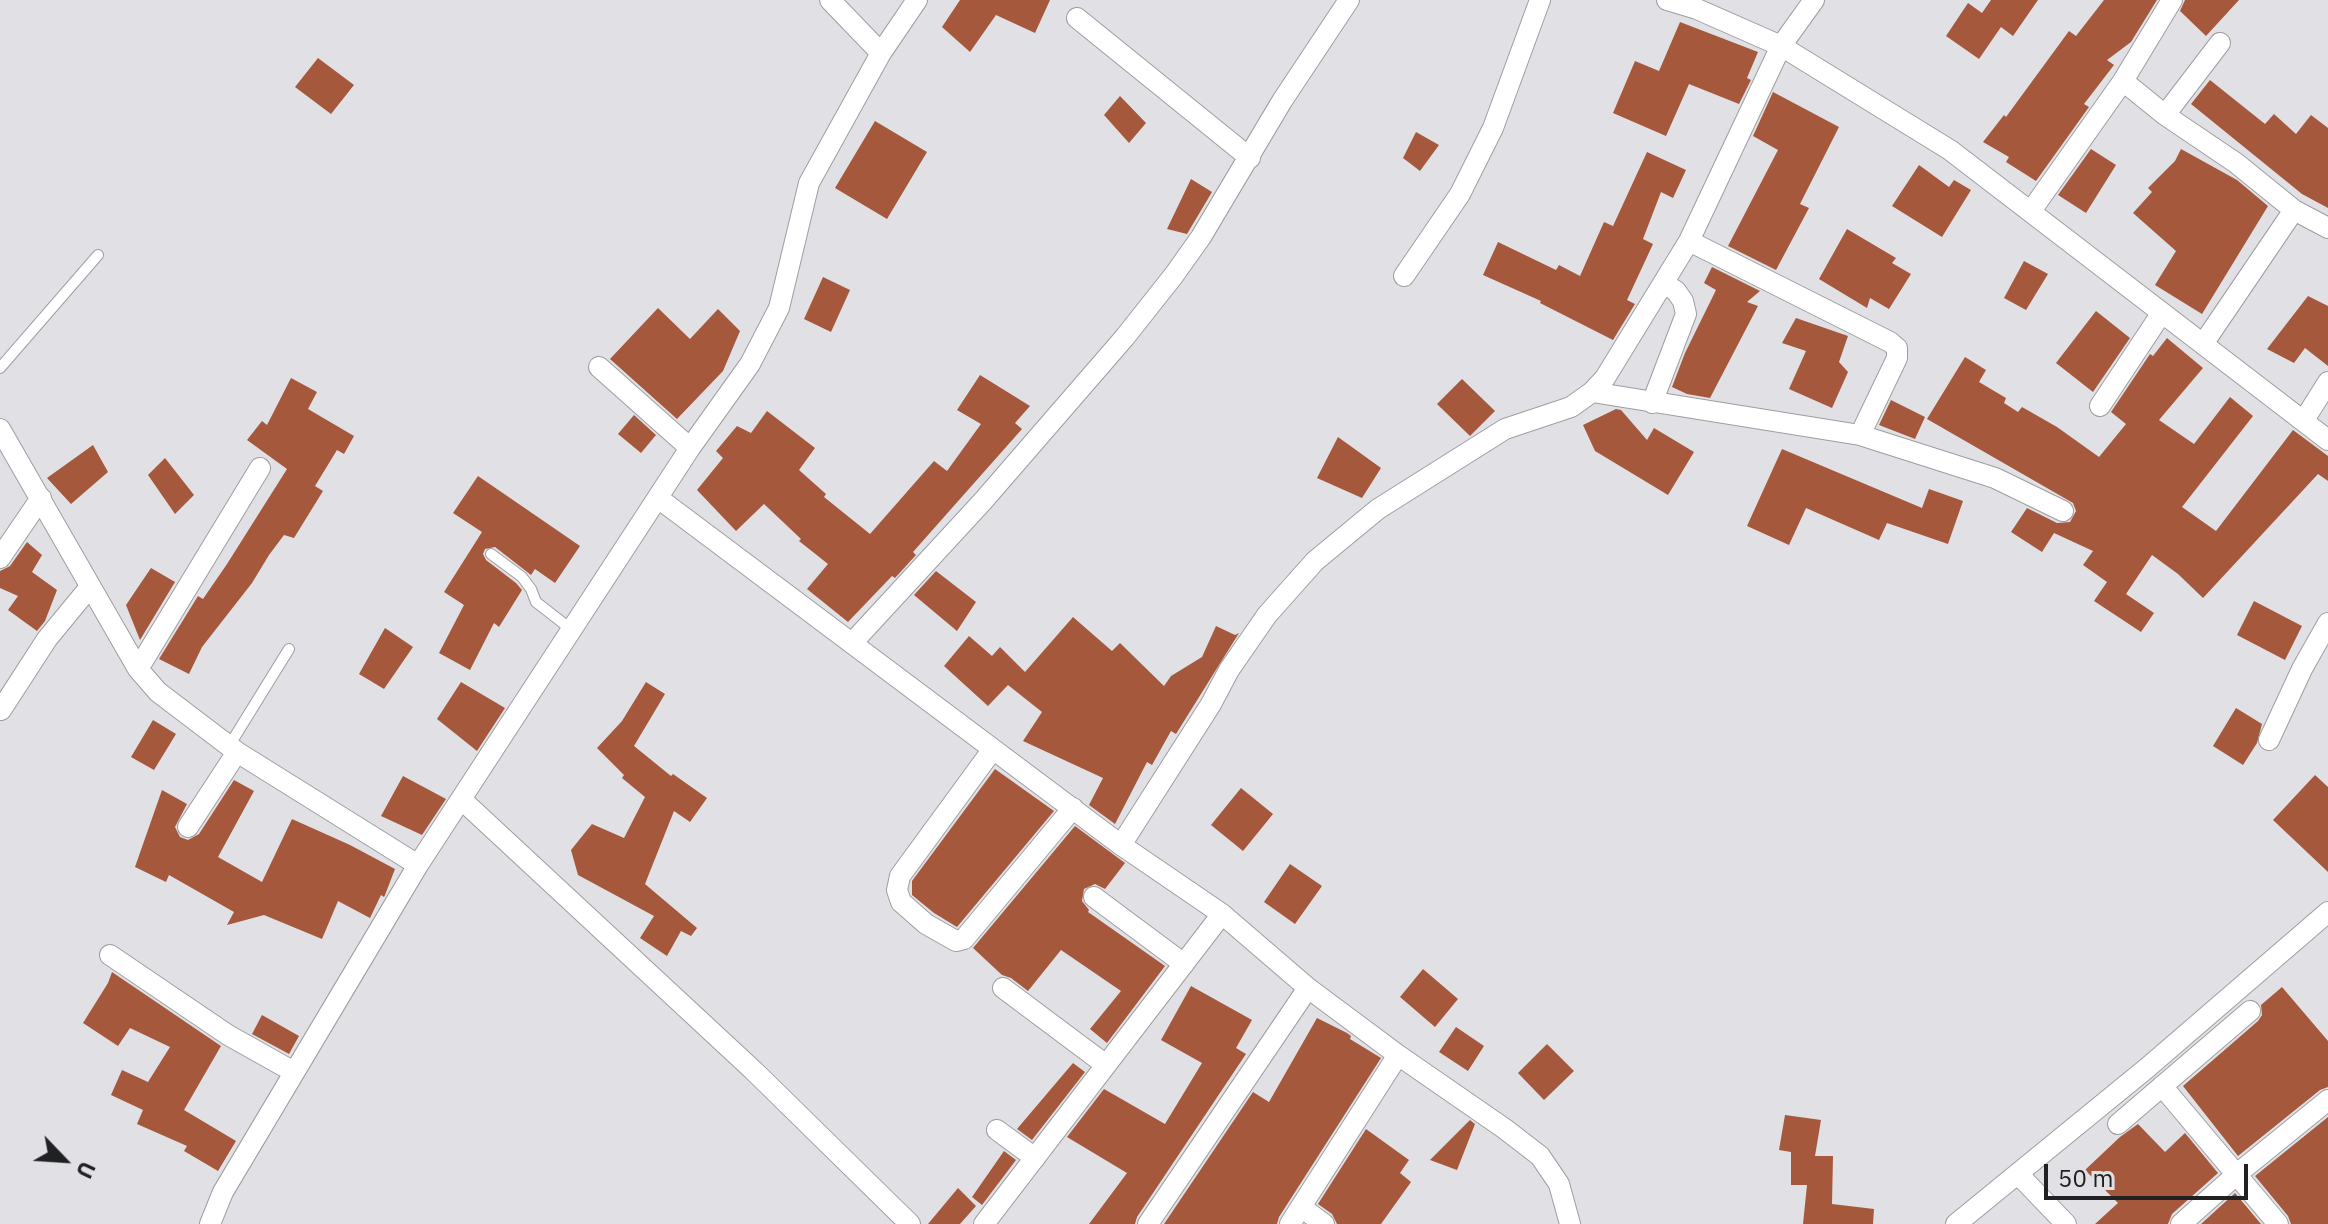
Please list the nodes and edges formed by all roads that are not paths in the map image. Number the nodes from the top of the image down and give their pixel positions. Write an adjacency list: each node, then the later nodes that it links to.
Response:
1 (830, 0): 11 (street)
2 (917, 0): 11 (street)
3 (1349, 0): 14 (street)
4 (1540, 0): 20 (street)
5 (1667, 0): 10 (street)
6 (1814, 0): 10 (street)
7 (2172, 0): 12 (street)
8 (1077, 18): 14 (street)
9 (2220, 43): 13 (street)
10 (1781, 46): 16 (street); 18 (street)
11 (881, 53): 34 (street)
12 (2123, 81): 13 (street); 16 (street)
13 (2165, 115): 15 (street)
14 (1250, 158): 44 (street)
15 (2294, 210): 17 (street); 23 (street)
16 (2031, 211): 22 (street)
17 (2328, 228)
18 (1689, 241): 21 (street); 32 (street)
19 (98, 255): 25 (lane)
20 (1404, 276)
21 (1663, 283): 27 (street); 28 (street)
22 (2161, 314): 23 (street); 29 (street)
23 (2203, 344): 30 (street)
24 (599, 367): 34 (street)
25 (0, 368)
26 (2328, 382): 30 (street)
27 (1592, 392): 28 (street); 54 (street)
28 (1652, 403): 32 (street)
29 (2100, 406)
30 (2304, 420): 33 (street)
31 (0, 429): 36 (street)
32 (1860, 435): 38 (street)
33 (2328, 440)
34 (690, 448): 37 (street)
35 (260, 468): 46 (street)
36 (41, 498): 40 (street); 41 (street)
37 (658, 498): 43 (street); 44 (street)
38 (2063, 511)
39 (491, 554): 43 (lane)
40 (0, 558)
41 (89, 588): 46 (street); 47 (street)
42 (2328, 623): 48 (street)
43 (572, 630): 51 (street)
44 (853, 642): 50 (street)
45 (289, 649): 49 (lane)
46 (138, 669): 49 (street)
47 (1, 710)
48 (2269, 740)
49 (233, 749): 53 (street); 55 (street)
50 (993, 749): 52 (street); 52 (street)
51 (461, 799): 55 (street); 76 (street)
52 (1073, 808): 54 (street)
53 (188, 827)
54 (1121, 845): 58 (street)
55 (418, 865): 66 (street)
56 (1094, 897): 60 (street)
57 (2328, 912): 72 (street)
58 (1222, 914): 60 (street); 62 (street)
59 (110, 955): 66 (street)
60 (1184, 964): 65 (street)
61 (1003, 988): 65 (street)
62 (1308, 988): 64 (street); 78 (street)
63 (2250, 1011): 67 (street)
64 (1398, 1055): 74 (street); 80 (street)
65 (1106, 1065): 71 (street)
66 (294, 1072): 75 (street)
67 (2162, 1086): 69 (street); 73 (street)
68 (2328, 1100): 73 (street)
69 (2118, 1124)
70 (997, 1130): 71 (street)
71 (1035, 1158): 77 (street)
72 (2018, 1174): 81 (street); 82 (street)
73 (2237, 1174): 83 (street); 84 (street)
74 (1296, 1216): 79 (street)
75 (210, 1224)
76 (910, 1224)
77 (984, 1224)
78 (1148, 1224)
79 (1324, 1224)
80 (1570, 1224)
81 (1956, 1224)
82 (2066, 1224)
83 (2181, 1224)
84 (2278, 1224)

